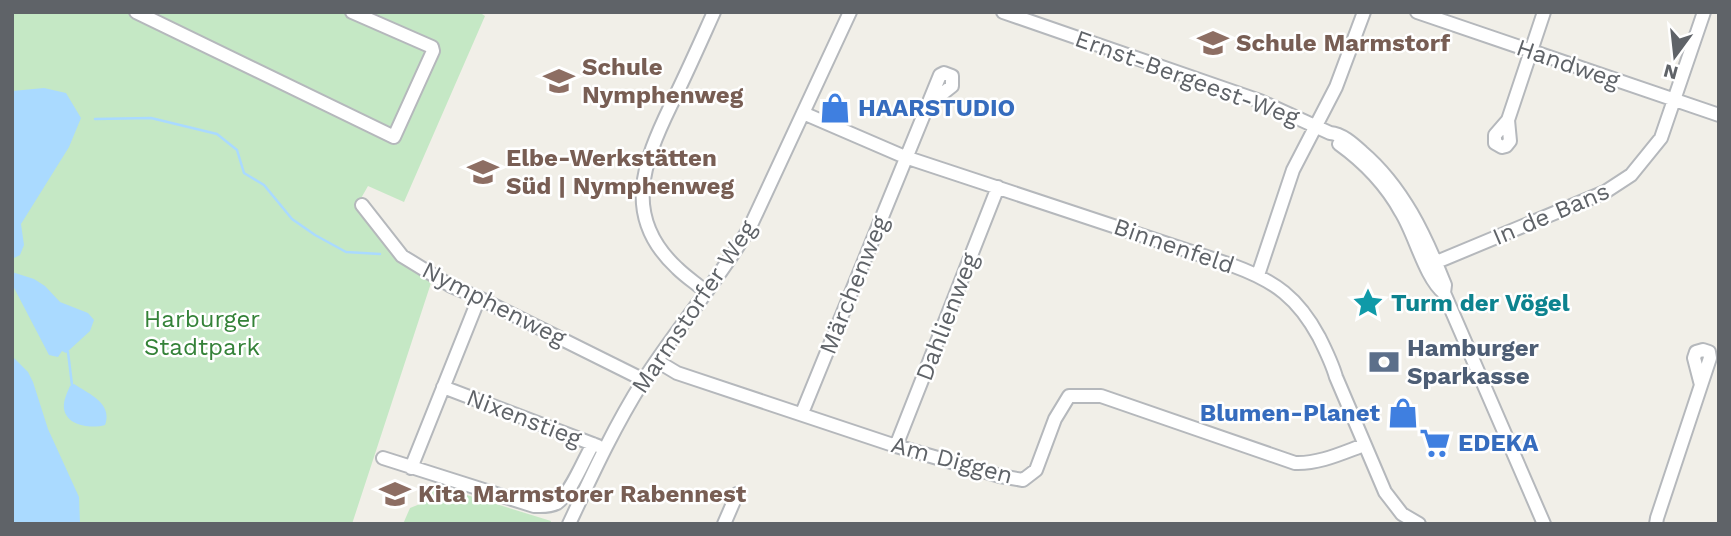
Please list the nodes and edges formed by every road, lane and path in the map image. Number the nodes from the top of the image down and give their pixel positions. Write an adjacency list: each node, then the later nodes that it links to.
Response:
1 (136, 12): 2 (street)
2 (352, 12)
3 (714, 12): 22 (street)
4 (850, 12): 13 (street, Marmstorfer Weg)
5 (1003, 12): 16 (street, Ernst-Bergeest-Weg)
6 (1364, 12): 16 (street)
7 (1417, 12): 10 (street, Handweg)
8 (1544, 12): 10 (street)
9 (1703, 12): 11 (street, In de Bans)
10 (1530, 52): 11 (street, Handweg); 15 (street)
11 (1674, 100): 14 (street, Handweg); 20 (street, In de Bans)
12 (928, 105): 17 (street, Märchenweg)
13 (803, 113): 17 (street, Binnenfeld); 22 (street, Marmstorfer Weg)
14 (1719, 115)
15 (1508, 120)
16 (1317, 125): 20 (street, Ernst-Bergeest-Weg); 21 (street)
17 (905, 157): 18 (street, Binnenfeld); 28 (street, Märchenweg)
18 (998, 187): 21 (street, Binnenfeld); 31 (street, Dahlienweg)
19 (362, 205): 23 (street, Nymphenweg)
20 (1431, 264): 38 (street, Ernst-Bergeest-Weg)
21 (1258, 275): 29 (street, Binnenfeld)
22 (706, 292): 24 (street, Marmstorfer Weg)
23 (479, 298): 25 (street, Nymphenweg); 27 (street)
24 (657, 361): 25 (street, Marmstorfer Weg); 28 (street, Am Diggen)
25 (644, 380): 30 (street, Marmstorfer Weg)
26 (1701, 385): 39 (street)
27 (443, 387): 30 (street, Nixenstieg); 33 (street)
28 (802, 413): 31 (street, Am Diggen)
29 (1364, 445): 31 (street, Am Diggen); 37 (street, Binnenfeld)
30 (599, 446): 33 (street, Marmstorfer Weg); 35 (street, Marmstorfer Weg)
31 (896, 446)
32 (383, 458): 33 (street)
33 (411, 468)
34 (737, 494): 36 (street)
35 (569, 524)
36 (724, 524)
37 (1419, 524)
38 (1544, 524)
39 (1656, 524)

